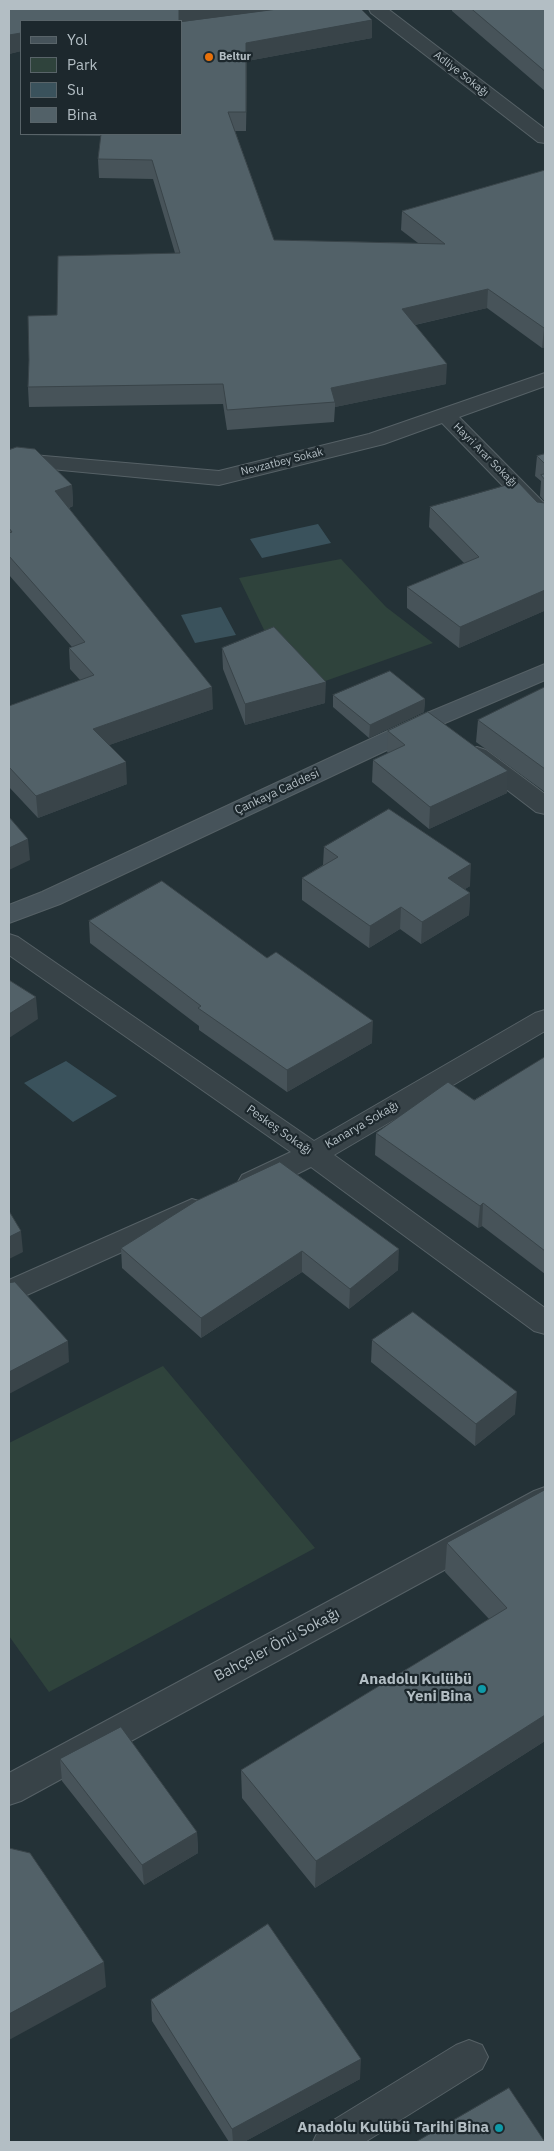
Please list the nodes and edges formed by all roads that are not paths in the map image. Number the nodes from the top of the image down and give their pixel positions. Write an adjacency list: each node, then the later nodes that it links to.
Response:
1 (377, 9): 2 (street, Adliye Sokağı)
2 (545, 138)
3 (545, 379): 4 (street, Nevzatbey Sokak)
4 (445, 414): 5 (street, Nevzatbey Sokak); 6 (street, Hayri Arar Sokağı)
5 (9, 459)
6 (545, 516)
7 (545, 671): 8 (street, Çankaya Caddesi)
8 (429, 720): 9 (street); 10 (street, Çankaya Caddesi)
9 (545, 806)
10 (9, 915)
11 (9, 943): 13 (street, Peskeş Sokağı)
12 (545, 1018): 13 (street, Kanarya Sokağı)
13 (313, 1154): 14 (street, Kanarya Sokağı); 15 (street, Peskeş Sokağı)
14 (9, 1292)
15 (545, 1323)
16 (545, 1500): 17 (street, Bahçeler Önü Sokağı)
17 (9, 1790)
18 (469, 2057): 19 (street)
19 (332, 2142)

